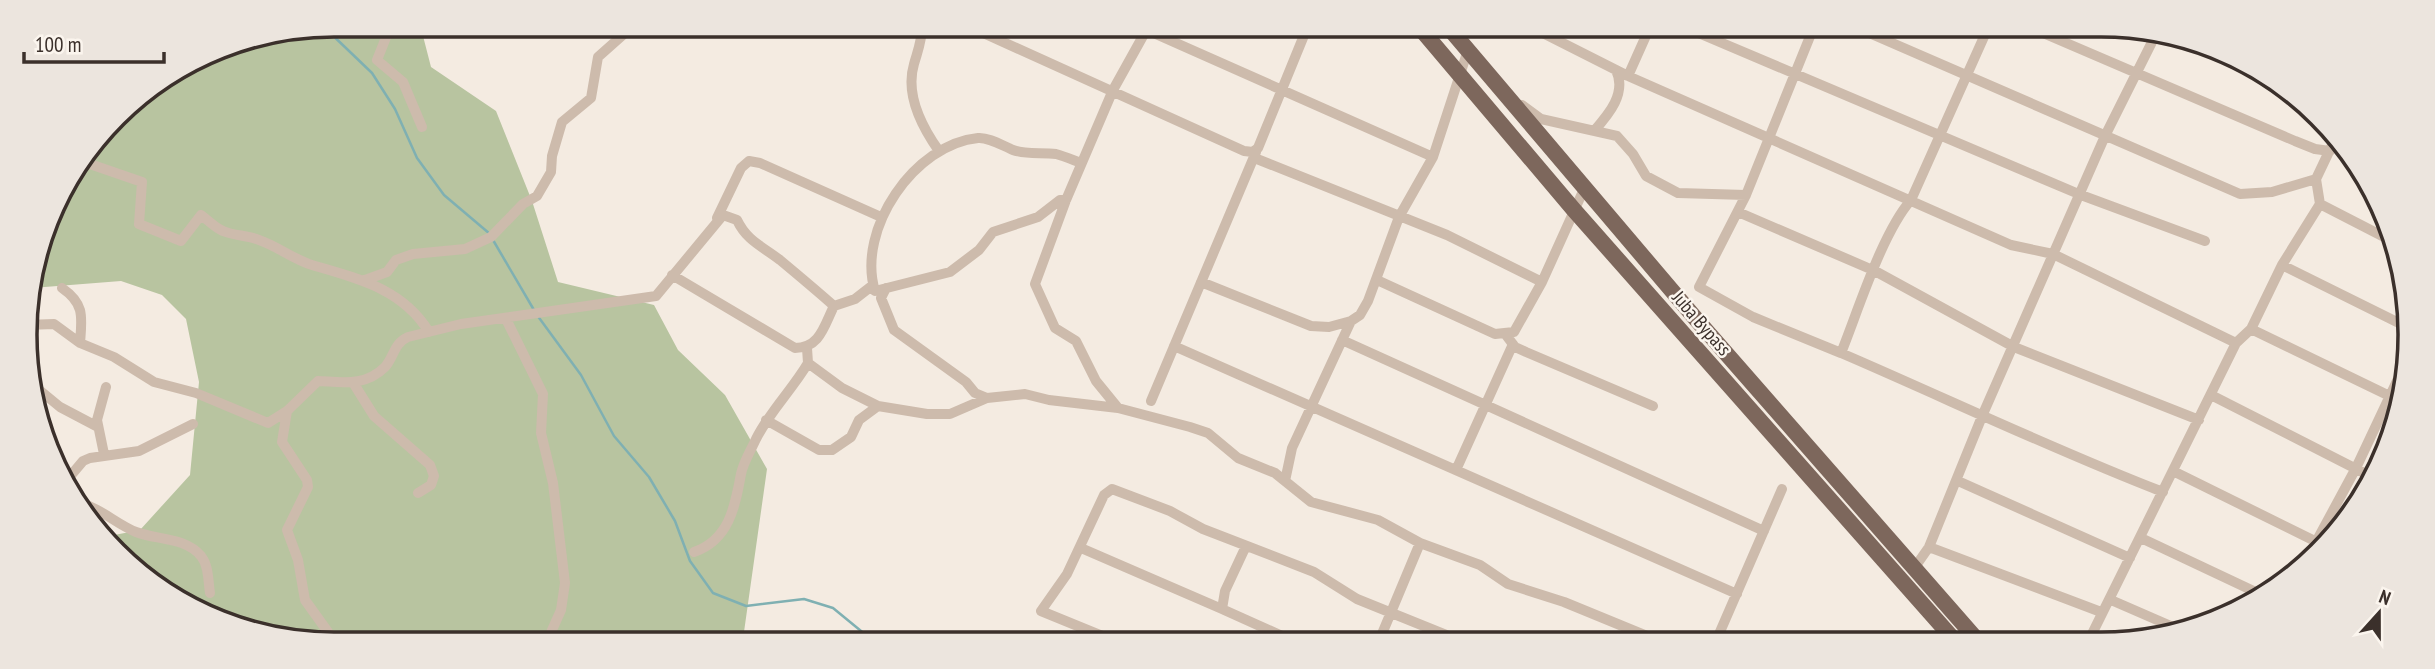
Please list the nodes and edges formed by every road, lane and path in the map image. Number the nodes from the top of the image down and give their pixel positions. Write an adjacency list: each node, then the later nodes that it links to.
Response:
1 (386, 37): 26 (street)
2 (621, 37): 56 (street)
3 (922, 37): 33 (street)
4 (993, 37): 24 (street)
5 (1140, 37): 24 (street)
6 (1165, 37): 35 (street)
7 (1303, 37): 34 (street)
8 (1428, 37): 19 (main road, Juba Bypass)
9 (1461, 37): 19 (street); 25 (main road, Juba Bypass)
10 (1551, 37): 18 (street)
11 (1646, 37): 22 (street)
12 (1708, 37): 20 (street)
13 (1810, 37): 20 (street)
14 (1878, 37): 21 (street)
15 (1984, 37): 21 (street)
16 (2052, 37): 23 (street)
17 (2153, 41): 23 (street)
18 (1616, 70): 22 (street); 27 (street)
19 (1461, 73): 35 (street); 45 (main road, Juba Bypass)
20 (1794, 73): 28 (street); 30 (street)
21 (1966, 75): 28 (street); 29 (street)
22 (1629, 76): 30 (street)
23 (2138, 76): 29 (street); 32 (street)
24 (1112, 90): 34 (street); 36 (street)
25 (1507, 94): 27 (street); 39 (main road, Juba Bypass)
26 (422, 127)
27 (1594, 131): 40 (street)
28 (1940, 134): 41 (street); 43 (street)
29 (2105, 136): 38 (street); 41 (street)
30 (1767, 138): 40 (street); 43 (street)
31 (2332, 147): 32 (street)
32 (2330, 150): 38 (street)
33 (939, 151): 36 (street); 48 (street)
34 (1257, 154): 47 (street); 58 (street)
35 (1433, 157): 47 (street)
36 (1081, 163): 42 (street)
37 (90, 164): 56 (street)
38 (2316, 179): 44 (street)
39 (1584, 189): 45 (street); 121 (main road, Juba Bypass)
40 (1746, 195): 46 (street)
41 (2081, 195): 51 (street); 52 (street)
42 (1066, 200): 62 (street); 92 (street)
43 (1911, 200): 52 (street); 54 (street)
44 (2320, 204): 50 (street); 53 (street)
45 (1574, 210): 59 (street); 138 (main road, Juba Bypass)
46 (1738, 212): 54 (street); 77 (street)
47 (1399, 216): 57 (street); 59 (street)
48 (881, 217): 49 (street); 60 (street)
49 (715, 222): 55 (street); 63 (street)
50 (2381, 235)
51 (2205, 241)
52 (2053, 254): 73 (street); 75 (street)
53 (2282, 265): 66 (street); 68 (street)
54 (1875, 271): 75 (street); 77 (street)
55 (672, 275): 64 (street); 76 (street)
56 (365, 280): 69 (street)
57 (1377, 281): 65 (street); 71 (street)
58 (1201, 282): 65 (street); 74 (street)
59 (1542, 282): 71 (street)
60 (873, 285): 62 (street); 63 (street)
61 (62, 288): 72 (street)
62 (886, 288): 86 (street)
63 (834, 306): 76 (street)
64 (506, 319): 69 (street); 131 (street)
65 (1351, 321): 70 (street)
66 (2398, 323)
67 (37, 325): 72 (street)
68 (2251, 329): 73 (street); 83 (street)
69 (429, 332): 80 (street)
70 (1342, 340): 88 (street); 90 (street)
71 (1509, 340): 88 (street); 91 (street)
72 (80, 343): 93 (street)
73 (2236, 344): 84 (street)
74 (1174, 346): 87 (street); 90 (street)
75 (2014, 347): 94 (street); 95 (street)
76 (807, 348): 78 (street)
77 (1841, 354): 94 (street)
78 (808, 363): 89 (street); 96 (street)
79 (2395, 382): 83 (street)
80 (354, 384): 93 (street); 109 (street)
81 (106, 387): 98 (street)
82 (42, 392): 98 (street)
83 (2388, 395): 85 (street); 100 (street)
84 (2211, 396): 95 (street); 100 (street)
85 (2392, 397)
86 (987, 398): 89 (street); 92 (street)
87 (1151, 401)
88 (1485, 405): 101 (street); 112 (street)
89 (878, 406): 96 (street)
90 (1313, 406): 101 (street); 105 (street)
91 (1653, 406)
92 (1118, 408): 105 (street)
93 (287, 411): 130 (street)
94 (1983, 414): 106 (street); 108 (street)
95 (2199, 420): 102 (street)
96 (766, 421): 119 (street)
97 (193, 424): 99 (street)
98 (99, 426): 99 (street)
99 (104, 454): 104 (street)
100 (2356, 468): 103 (street); 111 (street)
101 (1456, 471): 124 (street)
102 (2175, 472): 108 (street); 114 (street)
103 (2364, 473)
104 (72, 474)
105 (1285, 481): 115 (street)
106 (1958, 481): 117 (street); 120 (street)
107 (1782, 489): 112 (street)
108 (2163, 492): 113 (street)
109 (418, 494)
110 (92, 507): 123 (street)
111 (2329, 526)
112 (1764, 531): 124 (street)
113 (2141, 538): 120 (street); 122 (street)
114 (2314, 541)
115 (1420, 543): 127 (street); 136 (street)
116 (1246, 546): 118 (street); 126 (street); 127 (street)
117 (1929, 547): 121 (street); 128 (street)
118 (1081, 548): 126 (street); 132 (street)
119 (694, 552)
120 (2130, 558): 125 (street)
121 (1914, 568): 139 (main road, Juba Bypass)
122 (2252, 590)
123 (210, 593)
124 (1737, 594): 137 (street)
125 (2111, 600): 128 (street); 129 (street)
126 (1222, 609): 133 (street)
127 (1391, 612): 134 (street); 135 (street)
128 (2101, 612): 140 (street)
129 (2168, 625)
130 (329, 632)
131 (551, 632)
132 (1092, 632)
133 (1273, 632)
134 (1382, 632)
135 (1439, 632)
136 (1637, 632)
137 (1720, 632)
138 (1947, 632)
139 (1970, 632)
140 (2092, 632)

